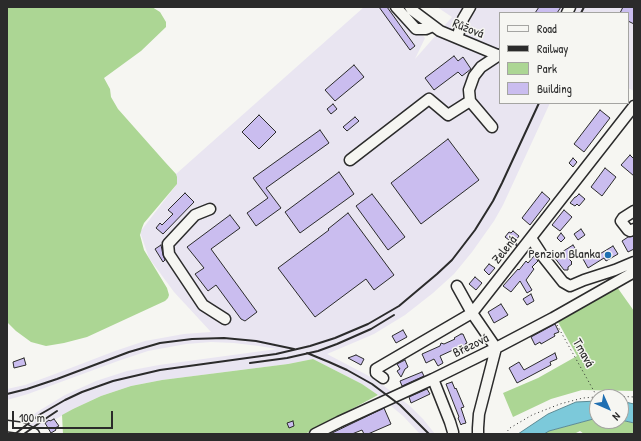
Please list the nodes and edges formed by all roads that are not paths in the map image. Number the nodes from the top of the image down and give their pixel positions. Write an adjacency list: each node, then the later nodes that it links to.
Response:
1 (396, 7): 4 (street)
2 (410, 7): 4 (street, Růžová)
3 (470, 7): 5 (street)
4 (433, 26): 5 (street, Růžová)
5 (457, 38): 6 (street, Růžová)
6 (499, 56): 7 (street)
7 (470, 101): 9 (street); 10 (street)
8 (634, 106): 14 (street, Zelená)
9 (492, 127)
10 (350, 160)
11 (210, 209): 19 (street)
12 (634, 212): 13 (street)
13 (634, 229)
14 (531, 238): 15 (street); 18 (street, Zelená)
15 (634, 262)
16 (634, 272): 20 (street, Březová)
17 (457, 286): 18 (street)
18 (472, 313): 20 (street); 21 (street, Zelená)
19 (225, 319)
20 (496, 348): 22 (street, Březová); 27 (street)
21 (383, 378)
22 (433, 379): 25 (street, Březová); 26 (street)
23 (7, 426): 24 (street)
24 (34, 434)
25 (315, 434)
26 (453, 434)
27 (478, 434)

